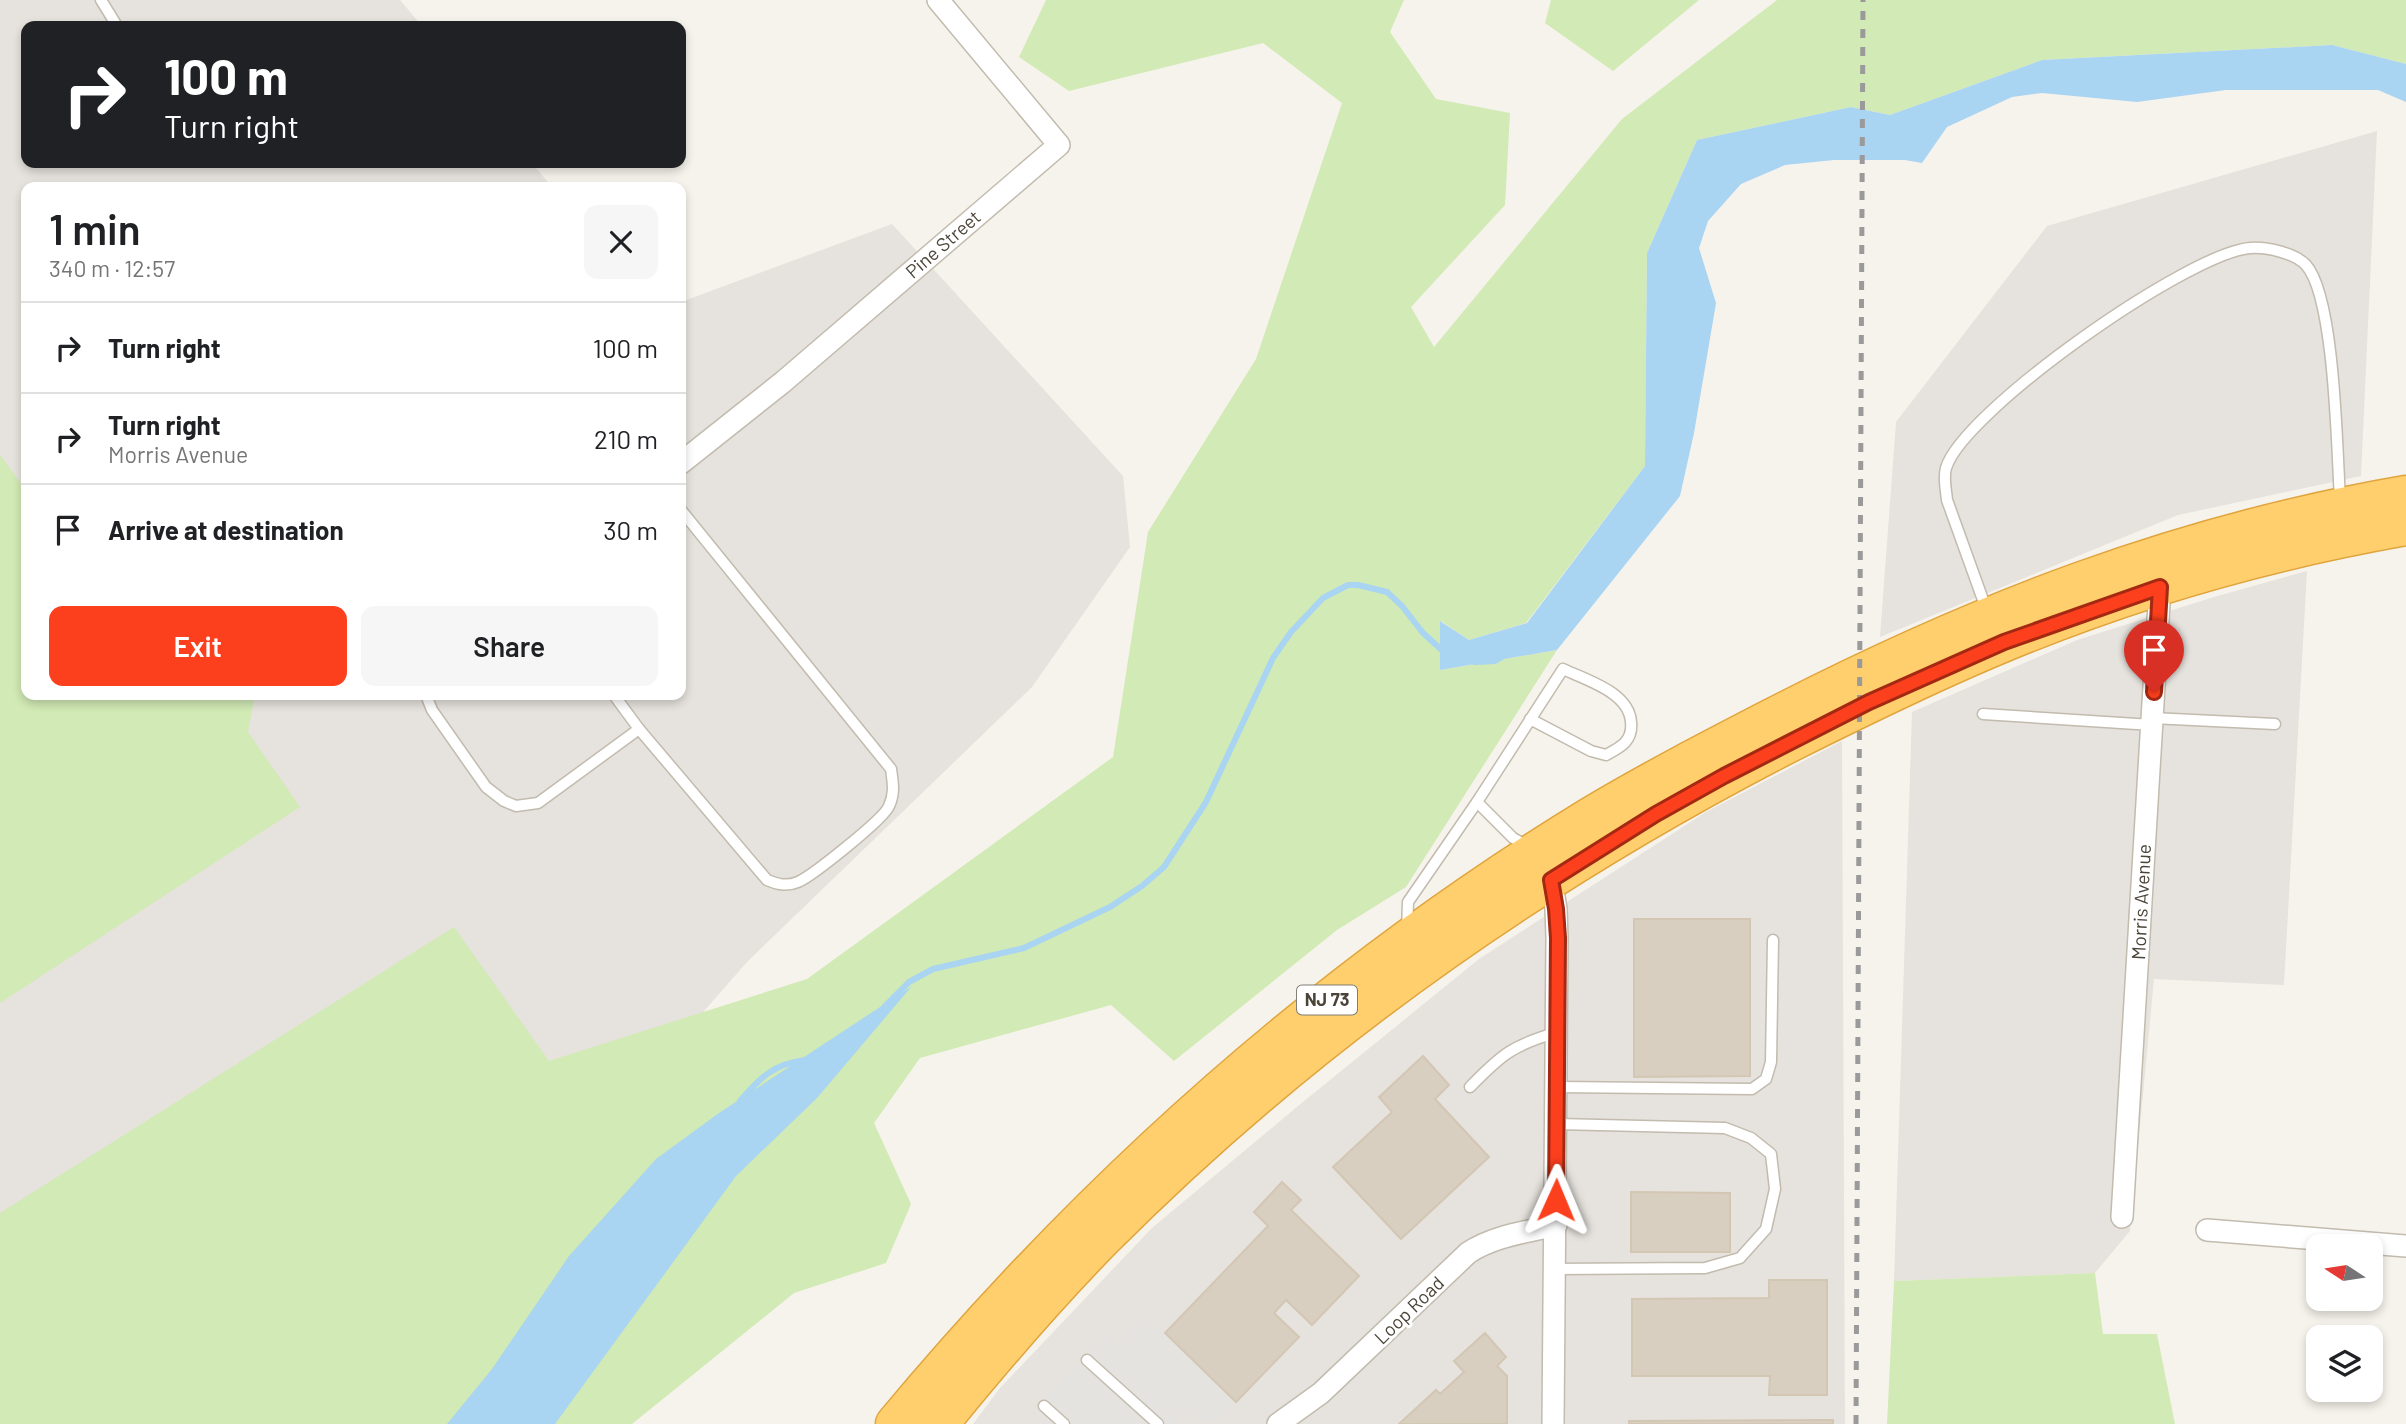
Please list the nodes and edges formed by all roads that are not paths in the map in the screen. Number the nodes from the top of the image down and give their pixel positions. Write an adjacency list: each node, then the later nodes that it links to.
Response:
1 (101, 0): 3 (lane)
2 (938, 0): 4 (street, Pine Street)
3 (114, 21)
4 (686, 459)
5 (2406, 495): 6 (highway, NJ 73)
6 (2340, 506): 10 (highway, NJ 73); 10 (lane)
7 (686, 516): 17 (lane)
8 (2406, 526): 9 (highway, NJ 73)
9 (2160, 587): 15 (street, Morris Avenue); 19 (highway, NJ 73)
10 (1989, 615): 19 (highway, NJ 73)
11 (428, 700): 17 (lane)
12 (618, 700): 17 (lane)
13 (1983, 714): 15 (lane)
14 (1530, 719): 14 (lane); 18 (lane)
15 (2152, 722): 16 (lane); 26 (street, Morris Avenue)
16 (2275, 724)
17 (639, 729)
18 (1477, 802): 19 (lane); 20 (lane)
19 (1543, 866): 20 (highway, NJ 73); 22 (street); 34 (highway, NJ 73)
20 (1407, 940): 33 (highway, NJ 73)
21 (1773, 940): 24 (lane)
22 (1558, 1032): 23 (lane); 24 (street)
23 (1469, 1087)
24 (1557, 1087): 25 (street)
25 (1557, 1124): 27 (street); 30 (lane)
26 (2122, 1217)
27 (1556, 1225): 30 (street); 37 (street, Loop Road)
28 (2207, 1230): 29 (street)
29 (2406, 1246)
30 (1555, 1269): 38 (street)
31 (1087, 1360): 36 (lane)
32 (1044, 1406): 35 (lane)
33 (895, 1424)
34 (939, 1424)
35 (1064, 1424)
36 (1157, 1424)
37 (1278, 1424)
38 (1553, 1424)

